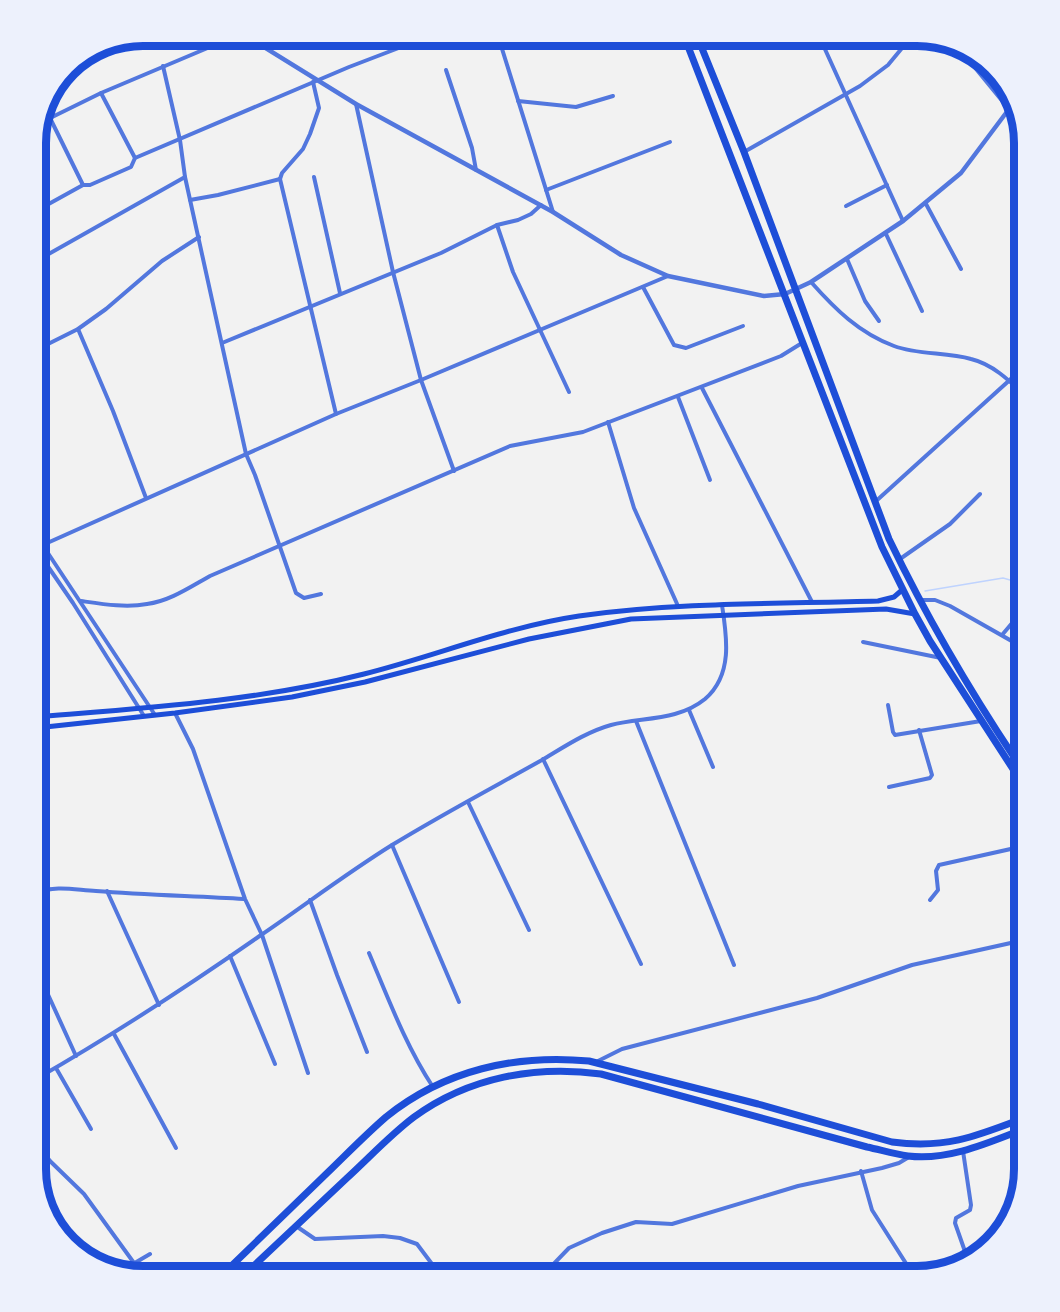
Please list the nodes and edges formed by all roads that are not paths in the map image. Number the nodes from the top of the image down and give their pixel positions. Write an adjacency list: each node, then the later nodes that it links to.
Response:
1 (212, 46): 10 (street)
2 (262, 46): 12 (street)
3 (404, 46): 12 (street)
4 (501, 46): 17 (street)
5 (688, 47): 51 (highway)
6 (701, 47): 23 (highway)
7 (824, 47): 14 (street)
8 (903, 47): 14 (street)
9 (972, 64): 16 (street)
10 (164, 66): 13 (street); 21 (street)
11 (446, 70): 25 (street)
12 (315, 81): 18 (street); 21 (street); 28 (street)
13 (101, 93): 20 (street); 24 (street)
14 (846, 94): 23 (street); 30 (street)
15 (613, 96): 17 (street)
16 (1004, 100)
17 (518, 101): 31 (street)
18 (356, 104): 25 (street); 45 (street)
19 (1007, 110): 33 (street)
20 (51, 118): 29 (street)
21 (180, 140): 24 (street); 26 (street)
22 (670, 142): 31 (street)
23 (744, 152): 49 (highway)
24 (135, 158): 29 (street)
25 (476, 170): 35 (street)
26 (185, 177): 32 (street); 42 (street)
27 (314, 177): 50 (street)
28 (280, 180): 32 (street); 52 (street)
29 (83, 185): 34 (street)
30 (886, 185): 36 (street); 38 (street)
31 (546, 190): 37 (street)
32 (190, 200): 41 (street)
33 (926, 204): 38 (street); 44 (street)
34 (47, 205)
35 (541, 205): 37 (street); 39 (street)
36 (846, 206)
37 (553, 212): 46 (street)
38 (903, 221): 40 (street)
39 (497, 225): 45 (street); 57 (street)
40 (886, 234): 43 (street); 53 (street)
41 (199, 237): 56 (street); 59 (street)
42 (47, 255)
43 (847, 259): 47 (street); 54 (street)
44 (961, 269)
45 (393, 272): 50 (street); 62 (street)
46 (668, 276): 48 (street); 51 (street)
47 (811, 282): 49 (street); 63 (street)
48 (643, 287): 55 (street); 57 (street)
49 (795, 290): 51 (street); 75 (highway)
50 (340, 293): 52 (street)
51 (785, 294): 58 (highway)
52 (310, 305): 59 (street); 68 (street)
53 (922, 311)
54 (879, 321)
55 (743, 326)
56 (78, 329): 60 (street); 74 (street)
57 (540, 331): 62 (street); 66 (street)
58 (803, 342): 65 (street); 81 (highway)
59 (222, 343): 70 (street)
60 (47, 345)
61 (1014, 376): 63 (street)
62 (421, 380): 68 (street); 71 (street)
63 (1010, 380): 64 (street); 75 (street)
64 (1014, 384)
65 (702, 388): 67 (street); 85 (street)
66 (569, 392)
67 (678, 397): 69 (street); 72 (street)
68 (336, 414): 70 (street)
69 (608, 422): 71 (street); 87 (street)
70 (246, 454): 74 (street); 77 (street)
71 (454, 471): 77 (street)
72 (710, 480)
73 (980, 494): 79 (street)
74 (146, 498): 76 (street)
75 (874, 502): 79 (highway)
76 (47, 543)
77 (279, 546): 82 (street); 84 (street)
78 (47, 550): 84 (street)
79 (899, 559): 83 (highway)
80 (47, 564): 97 (street)
81 (902, 590): 85 (main road); 88 (highway)
82 (321, 594)
83 (919, 600): 91 (street); 107 (highway)
84 (81, 601): 96 (street)
85 (812, 603): 86 (main road)
86 (722, 605): 87 (main road); 89 (street)
87 (678, 606): 96 (main road)
88 (915, 614): 89 (main road); 94 (highway)
89 (724, 616): 98 (street); 99 (main road)
90 (1014, 621): 91 (street)
91 (1002, 635): 93 (street)
92 (863, 642): 94 (street)
93 (1014, 642)
94 (942, 659): 104 (highway)
95 (888, 705): 106 (street)
96 (150, 707): 97 (main road); 100 (street)
97 (140, 708): 101 (main road); 102 (street)
98 (689, 710): 103 (street); 109 (street)
99 (175, 713): 100 (main road); 118 (street)
100 (155, 715): 102 (main road)
101 (46, 716)
102 (144, 716): 105 (main road)
103 (636, 721): 108 (street); 127 (street)
104 (982, 721): 106 (street); 110 (highway)
105 (46, 727)
106 (919, 730): 111 (street)
107 (1014, 757)
108 (543, 759): 112 (street); 126 (street)
109 (713, 767)
110 (1014, 771)
111 (889, 787)
112 (468, 802): 113 (street); 121 (street)
113 (392, 844): 119 (street); 129 (street)
114 (1014, 848): 120 (street)
115 (46, 884): 116 (street)
116 (49, 889): 117 (street)
117 (107, 891): 118 (street); 130 (street)
118 (245, 899): 122 (street)
119 (310, 900): 122 (street); 132 (street)
120 (930, 900)
121 (529, 930)
122 (262, 935): 125 (street); 139 (street)
123 (1014, 942): 134 (street)
124 (369, 953): 140 (street)
125 (231, 956): 130 (street); 135 (street)
126 (641, 964)
127 (734, 965)
128 (46, 990): 133 (street)
129 (459, 1002)
130 (159, 1005): 131 (street)
131 (114, 1034): 133 (street); 144 (street)
132 (368, 1052)
133 (76, 1056): 136 (street)
134 (594, 1062): 140 (highway); 141 (highway)
135 (275, 1064)
136 (56, 1068): 138 (street); 142 (street)
137 (46, 1069): 138 (street)
138 (48, 1073)
139 (308, 1073)
140 (433, 1088): 154 (highway)
141 (1014, 1122)
142 (91, 1129)
143 (1014, 1133): 145 (highway)
144 (176, 1148)
145 (963, 1151): 147 (highway); 150 (street)
146 (46, 1156): 152 (street)
147 (910, 1156): 148 (street); 149 (highway)
148 (861, 1171): 157 (street); 158 (street)
149 (296, 1226): 155 (highway); 156 (street)
150 (966, 1252)
151 (150, 1254): 152 (street)
152 (134, 1263): 153 (street)
153 (131, 1265)
154 (231, 1266)
155 (254, 1266)
156 (434, 1266)
157 (552, 1266)
158 (908, 1266)

